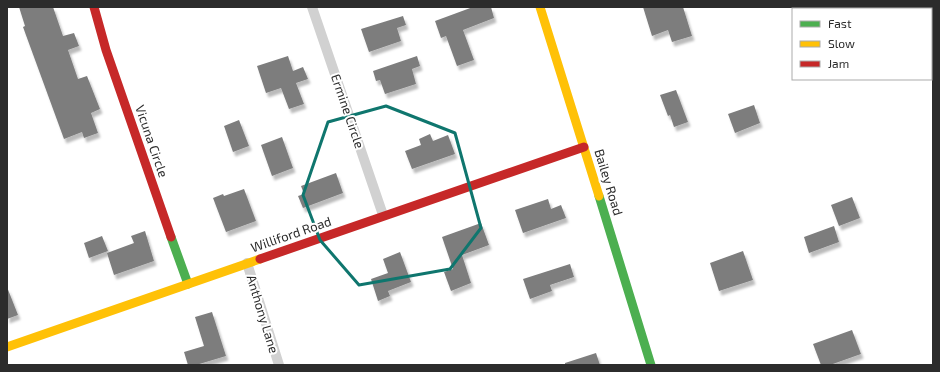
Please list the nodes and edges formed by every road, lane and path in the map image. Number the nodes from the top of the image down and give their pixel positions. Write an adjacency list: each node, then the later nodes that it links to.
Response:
1 (94, 7): 7 (street, Vicuna Circle)
2 (312, 7): 5 (street, Ermine Circle)
3 (540, 7): 4 (street, Bailey Road)
4 (584, 147): 5 (street, Williford Road); 10 (street, Bailey Road)
5 (383, 216): 6 (street, Williford Road)
6 (247, 263): 7 (street, Williford Road); 9 (street, Anthony Lane)
7 (188, 284): 8 (street, Williford Road)
8 (7, 347)
9 (279, 365)
10 (651, 365)

